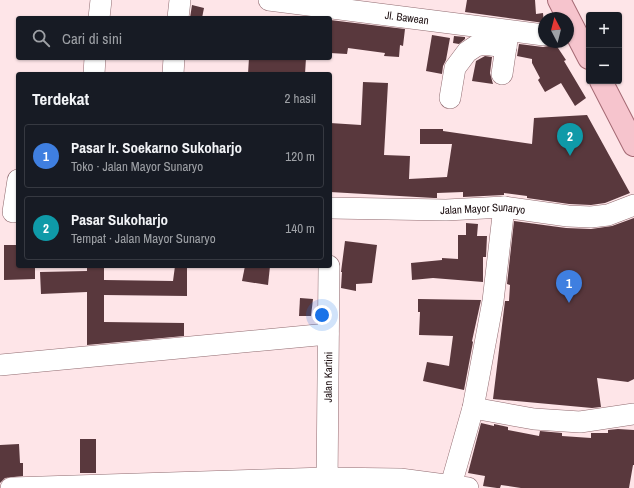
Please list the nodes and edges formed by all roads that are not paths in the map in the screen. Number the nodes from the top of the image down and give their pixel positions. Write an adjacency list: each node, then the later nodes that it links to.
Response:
1 (101, 0): 6 (street)
2 (180, 0): 7 (street)
3 (269, 0): 10 (street, Jl. Bawean)
4 (564, 2): 5 (main road)
5 (567, 12)
6 (99, 16)
7 (178, 16)
8 (538, 35): 10 (street, Jl. Bawean)
9 (574, 35): 11 (main road)
10 (507, 38): 16 (street); 18 (street)
11 (586, 53)
12 (95, 60): 14 (street)
13 (174, 60): 15 (street)
14 (94, 72)
15 (172, 72)
16 (502, 74)
17 (603, 84): 19 (main road)
18 (450, 98)
19 (634, 145)
20 (16, 188): 24 (street)
21 (634, 205): 22 (street, Jalan Mayor Sunaryo)
22 (504, 207): 23 (street, Jalan Mayor Sunaryo); 28 (street)
23 (332, 208)
24 (10, 212)
25 (328, 268): 26 (street, Jalan Kartini)
26 (328, 334): 27 (street); 30 (street, Jalan Kartini)
27 (0, 365)
28 (473, 408): 29 (street); 31 (street)
29 (634, 414)
30 (327, 483): 31 (street); 32 (street)
31 (460, 486)
32 (11, 488)

